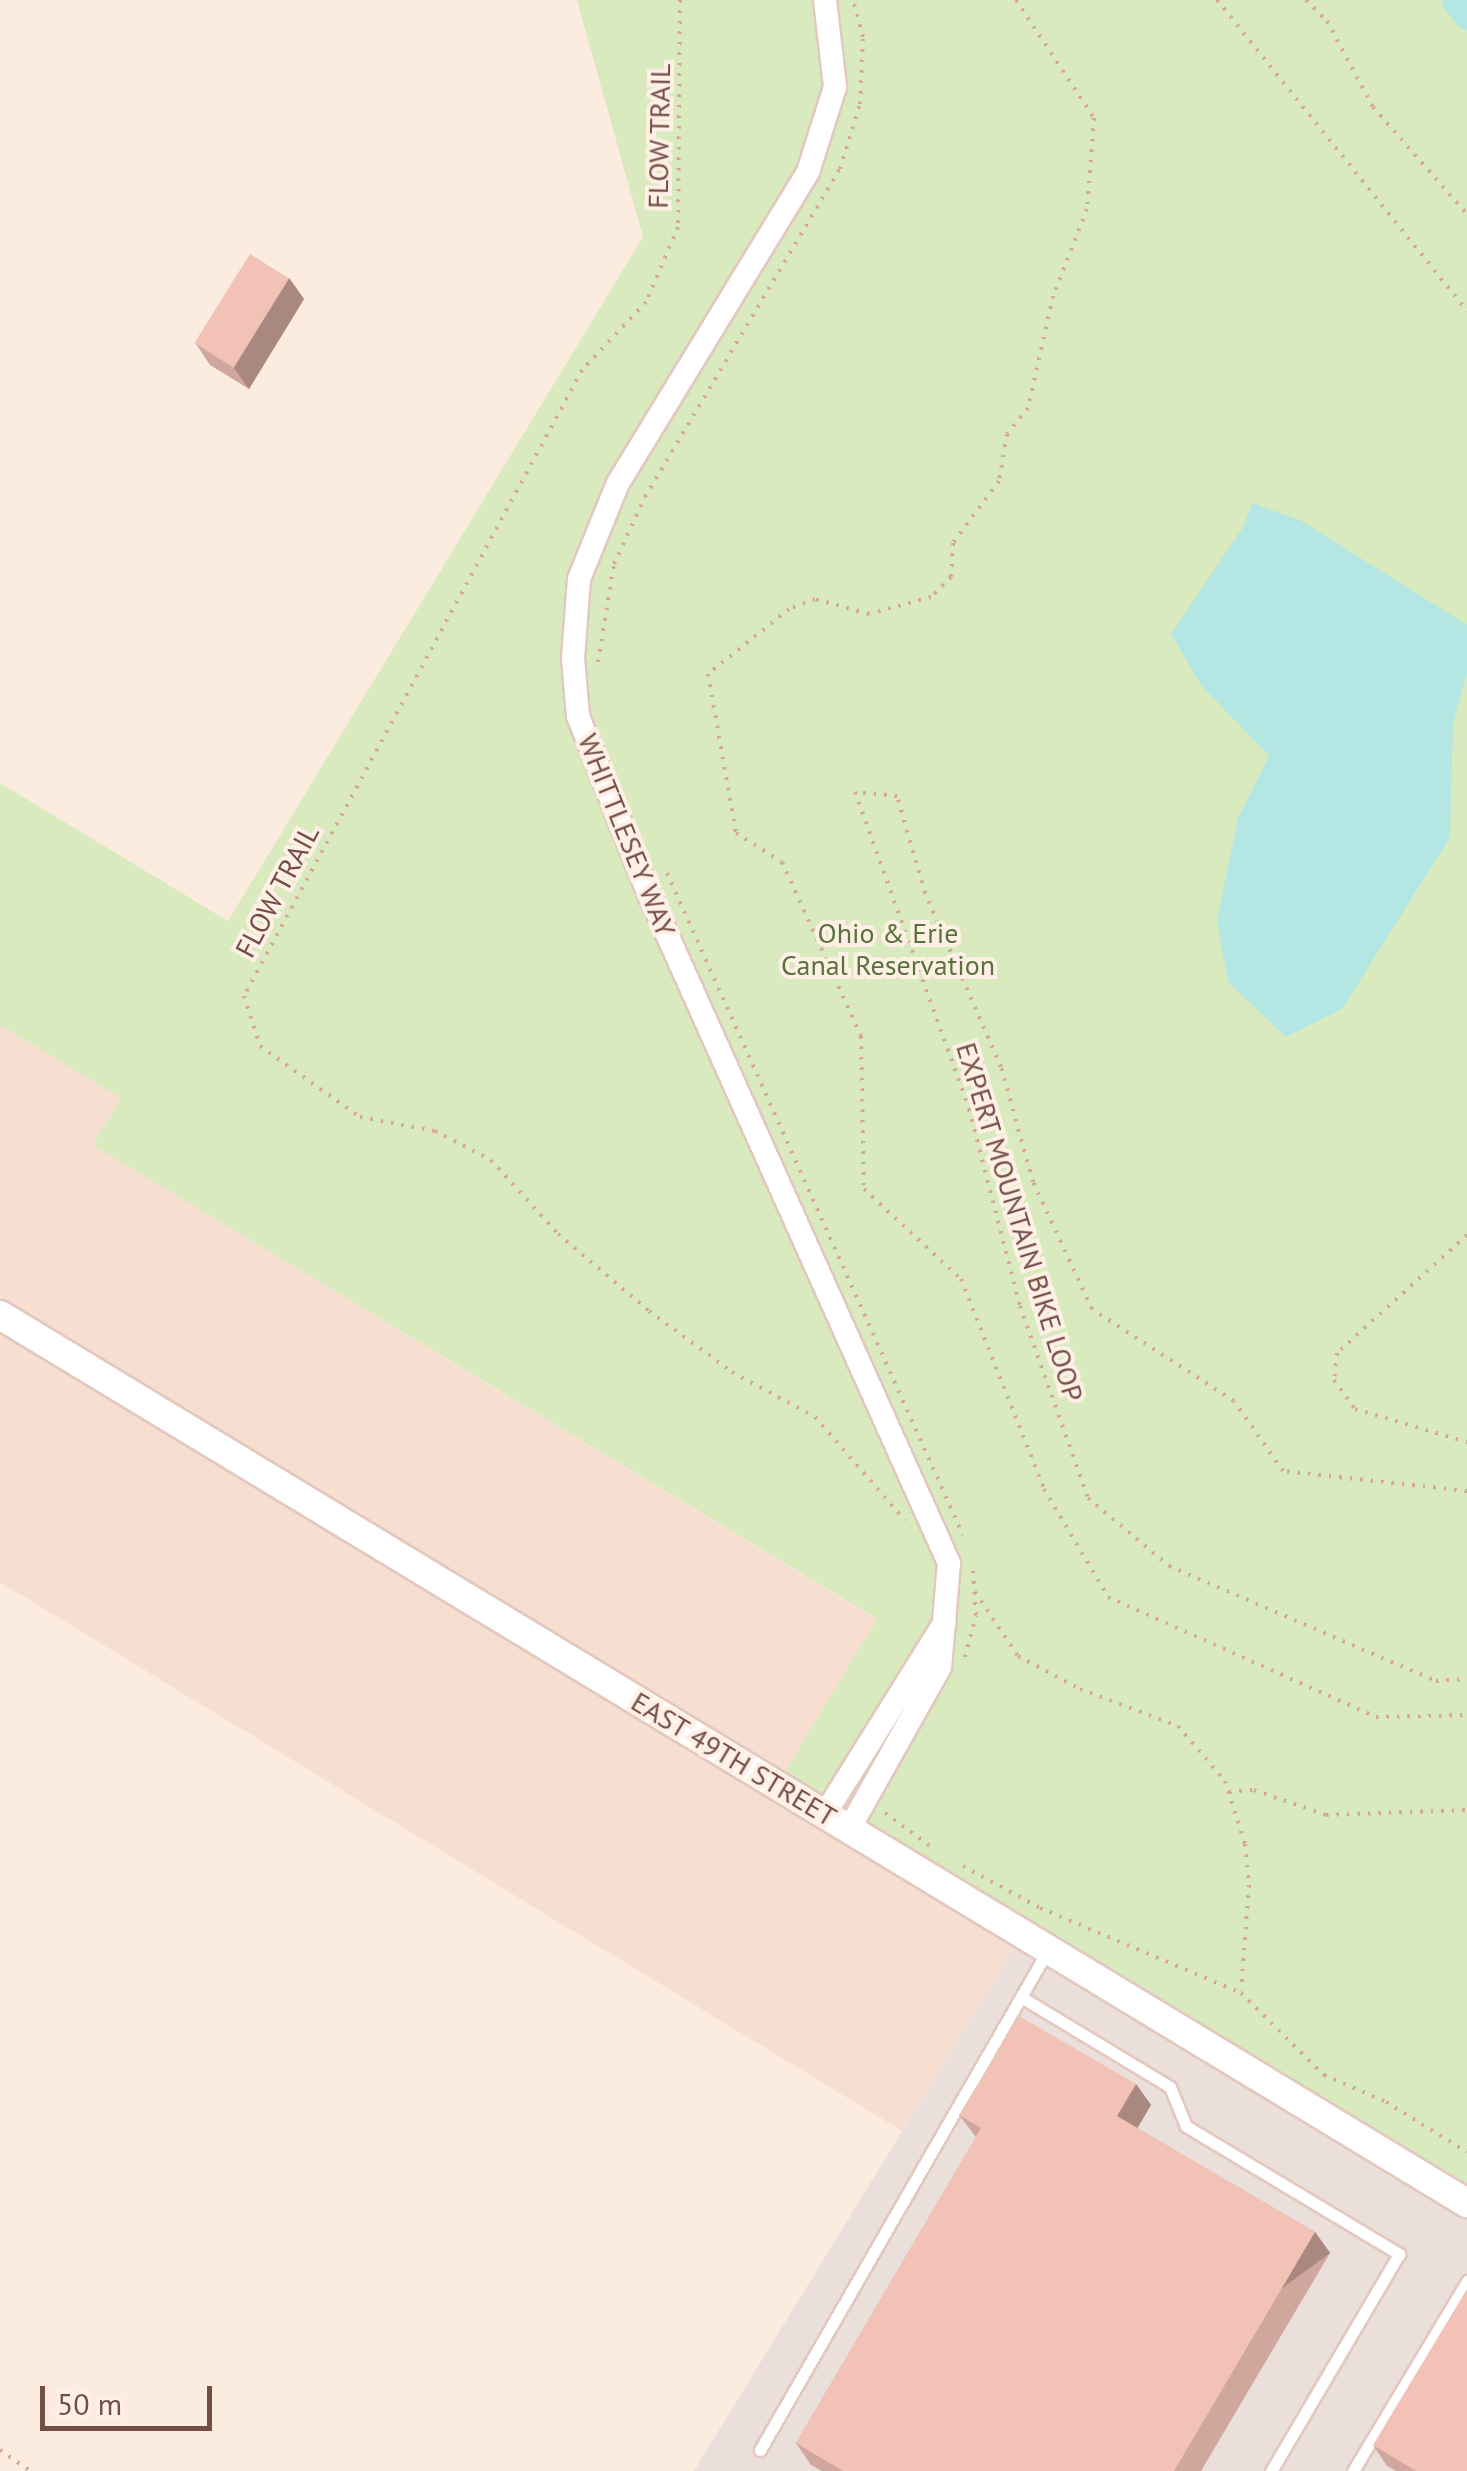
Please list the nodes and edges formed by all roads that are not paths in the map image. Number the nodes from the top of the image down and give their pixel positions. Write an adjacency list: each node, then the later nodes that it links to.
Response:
1 (825, 0): 3 (street, WHITTLESEY WAY)
2 (0, 1316): 3 (street, EAST 49TH STREET)
3 (837, 1822): 4 (street, EAST 49TH STREET)
4 (1048, 1950): 5 (lane); 6 (street, EAST 49TH STREET)
5 (1020, 1997): 8 (lane); 9 (lane)
6 (1467, 2203)
7 (1467, 2282): 10 (lane)
8 (760, 2450)
9 (1270, 2471)
10 (1353, 2471)

